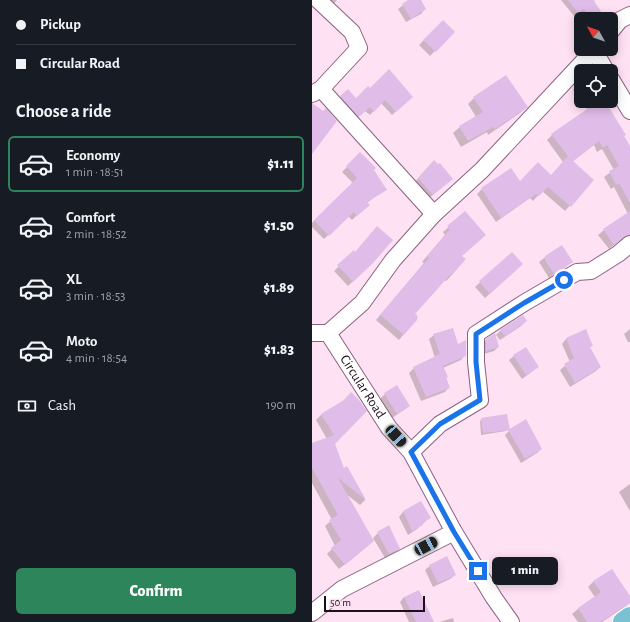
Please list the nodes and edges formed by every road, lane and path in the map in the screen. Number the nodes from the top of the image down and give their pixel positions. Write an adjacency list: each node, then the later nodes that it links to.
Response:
1 (318, 0): 6 (street)
2 (630, 15): 3 (street)
3 (618, 22)
4 (589, 56): 8 (street)
5 (618, 91): 7 (street)
6 (316, 92): 8 (street)
7 (630, 111)
8 (434, 214): 11 (street)
9 (630, 244): 12 (street)
10 (312, 333): 11 (street)
11 (328, 334): 12 (street, Circular Road)
12 (411, 452): 13 (street, Circular Road)
13 (454, 532): 14 (street); 16 (street, Circular Road)
14 (312, 613)
15 (630, 617): 17 (main road)
16 (511, 622)
17 (623, 622)

